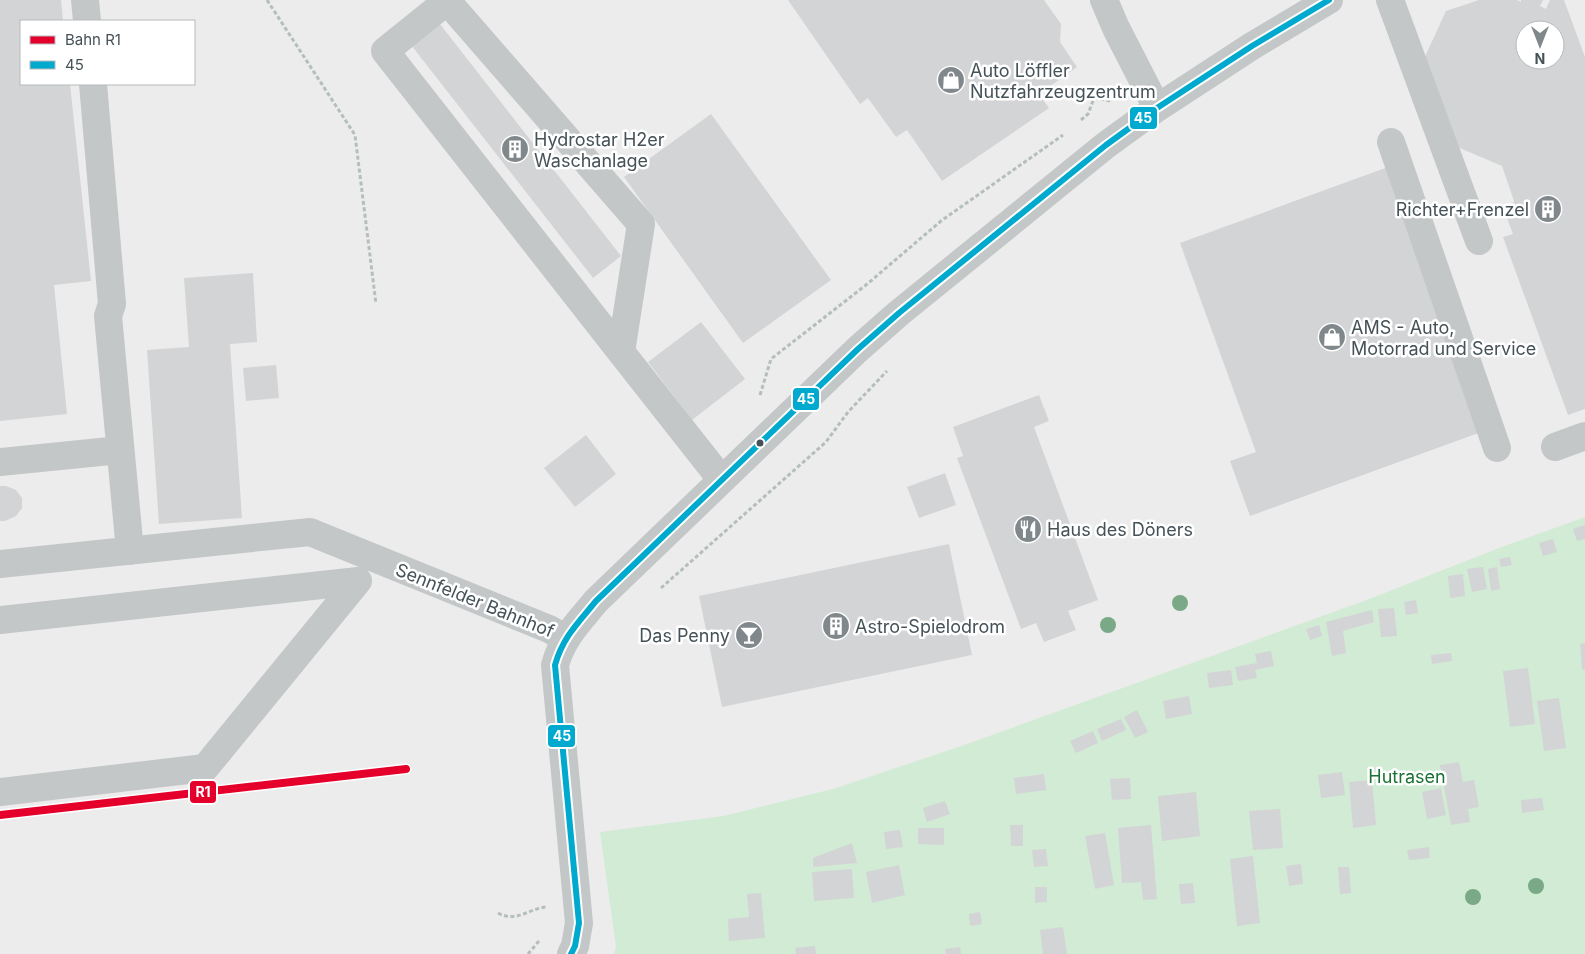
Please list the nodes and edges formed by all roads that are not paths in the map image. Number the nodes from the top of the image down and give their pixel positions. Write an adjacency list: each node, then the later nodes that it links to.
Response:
1 (85, 0): 5 (street)
2 (1104, 0): 7 (street)
3 (1329, 0): 7 (street)
4 (1390, 0): 9 (street)
5 (87, 20)
6 (93, 85): 14 (street)
7 (1157, 108): 16 (street)
8 (1391, 142): 13 (street)
9 (1479, 241)
10 (621, 352): 10 (street); 16 (street)
11 (1585, 436): 12 (street)
12 (1555, 447)
13 (1497, 448)
14 (120, 450): 15 (street); 17 (street)
15 (0, 462)
16 (721, 479): 22 (street)
17 (130, 551): 18 (street); 19 (street, Sennfelder Bahnhof)
18 (0, 564)
19 (388, 564): 20 (street); 22 (street, Sennfelder Bahnhof)
20 (358, 582): 21 (street); 23 (street)
21 (0, 620)
22 (565, 638): 24 (street, Sennfelder Bahnhof)
23 (0, 792)
24 (571, 954)

